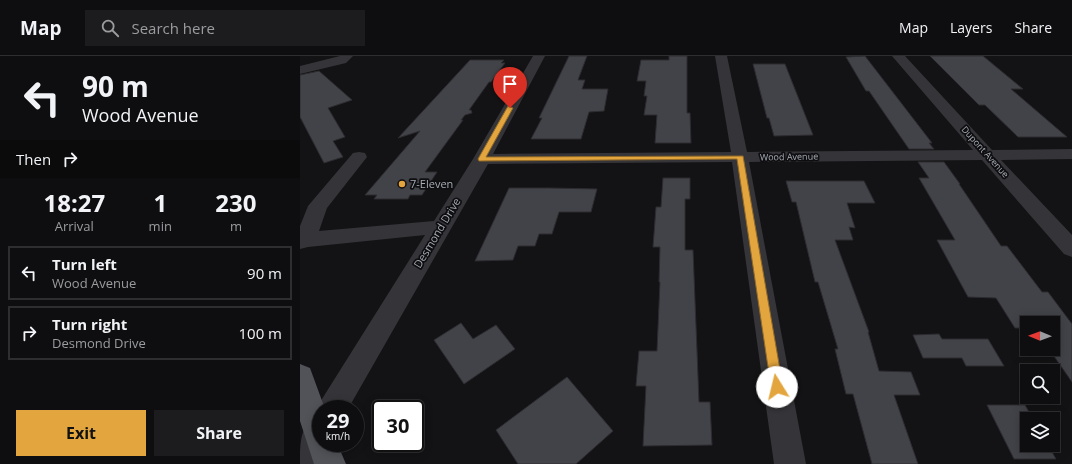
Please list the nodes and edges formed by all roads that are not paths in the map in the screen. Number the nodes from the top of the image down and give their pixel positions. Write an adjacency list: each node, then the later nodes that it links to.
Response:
1 (347, 56): 5 (street)
2 (539, 56): 10 (street, Desmond Drive)
3 (721, 56): 9 (street)
4 (898, 56): 7 (street, Dupont Avenue)
5 (300, 70)
6 (1072, 154): 7 (street, Wood Avenue)
7 (987, 155): 9 (street, Wood Avenue); 13 (street, Dupont Avenue)
8 (359, 157): 12 (street)
9 (740, 157): 10 (street, Wood Avenue); 21 (street)
10 (482, 159): 11 (street, Desmond Drive)
11 (441, 227): 12 (street); 15 (street, Desmond Drive)
12 (303, 241)
13 (1072, 249)
14 (300, 377): 16 (main road)
15 (340, 400)
16 (312, 405)
17 (312, 446): 19 (street, Desmond Drive)
18 (328, 452): 20 (main road)
19 (300, 464)
20 (330, 464)
21 (790, 464)

